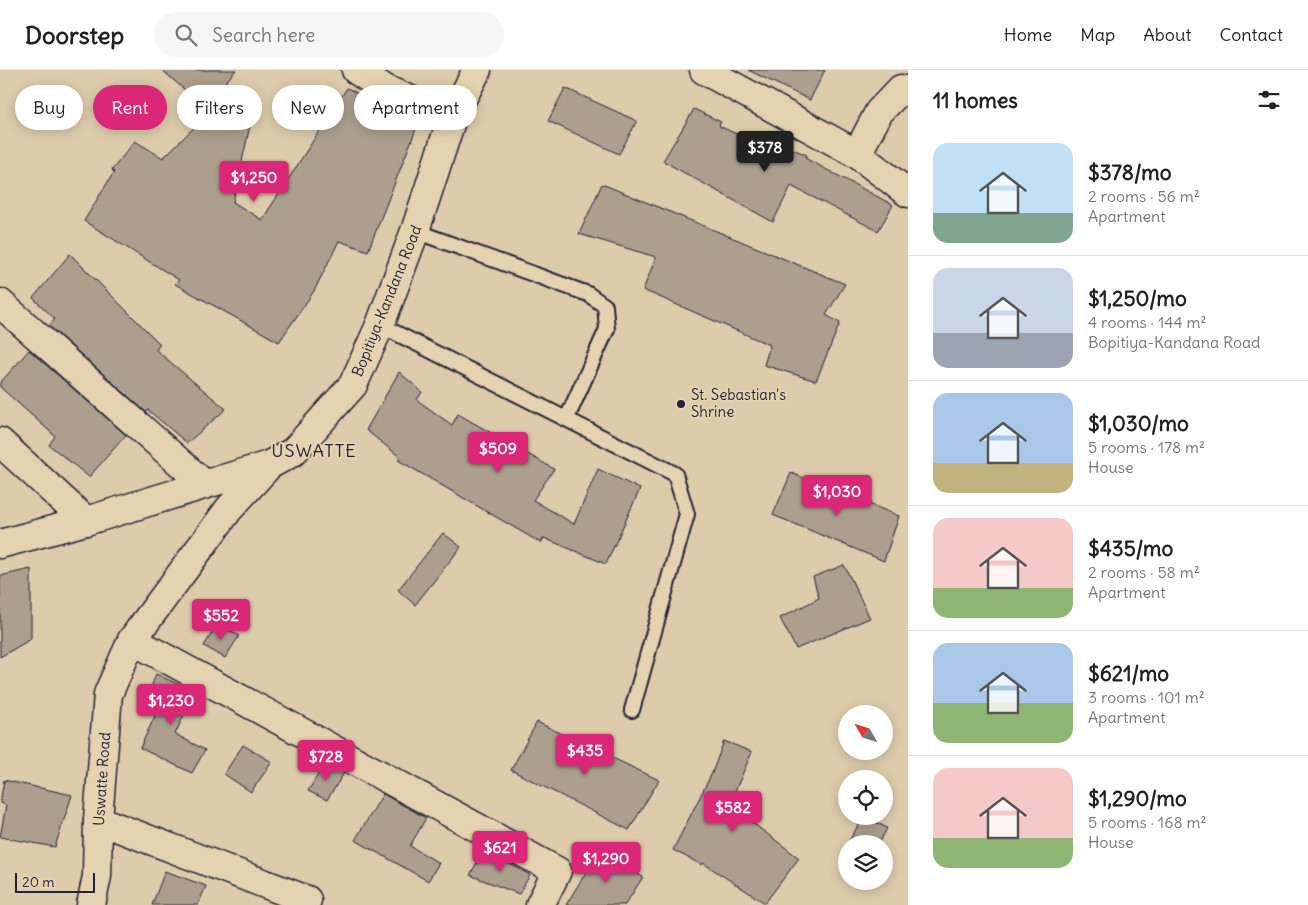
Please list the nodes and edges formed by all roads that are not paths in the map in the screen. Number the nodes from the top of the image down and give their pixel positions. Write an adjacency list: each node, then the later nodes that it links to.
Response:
1 (356, 70): 4 (street)
2 (477, 70): 5 (street, Bopitiya-Kandana Road)
3 (704, 70): 8 (street)
4 (379, 85)
5 (469, 85)
6 (908, 92): 8 (street)
7 (448, 130): 10 (street, Bopitiya-Kandana Road)
8 (857, 154): 9 (street)
9 (908, 193)
10 (415, 231): 12 (street, Bopitiya-Kandana Road); 13 (lane)
11 (0, 303): 16 (street)
12 (380, 324): 13 (lane); 15 (street, Bopitiya-Kandana Road)
13 (567, 418): 20 (lane)
14 (0, 442): 17 (street)
15 (269, 465): 16 (street, Bopitiya-Kandana Road); 19 (street, Uswatte Road)
16 (204, 484): 17 (street, Bopitiya-Kandana Road)
17 (86, 521): 18 (street, Bopitiya-Kandana Road)
18 (0, 544)
19 (132, 640): 21 (street, Uswatte Road); 24 (street)
20 (632, 710)
21 (98, 820): 22 (street); 23 (street, Uswatte Road)
22 (307, 900)
23 (91, 905)
24 (540, 905)

